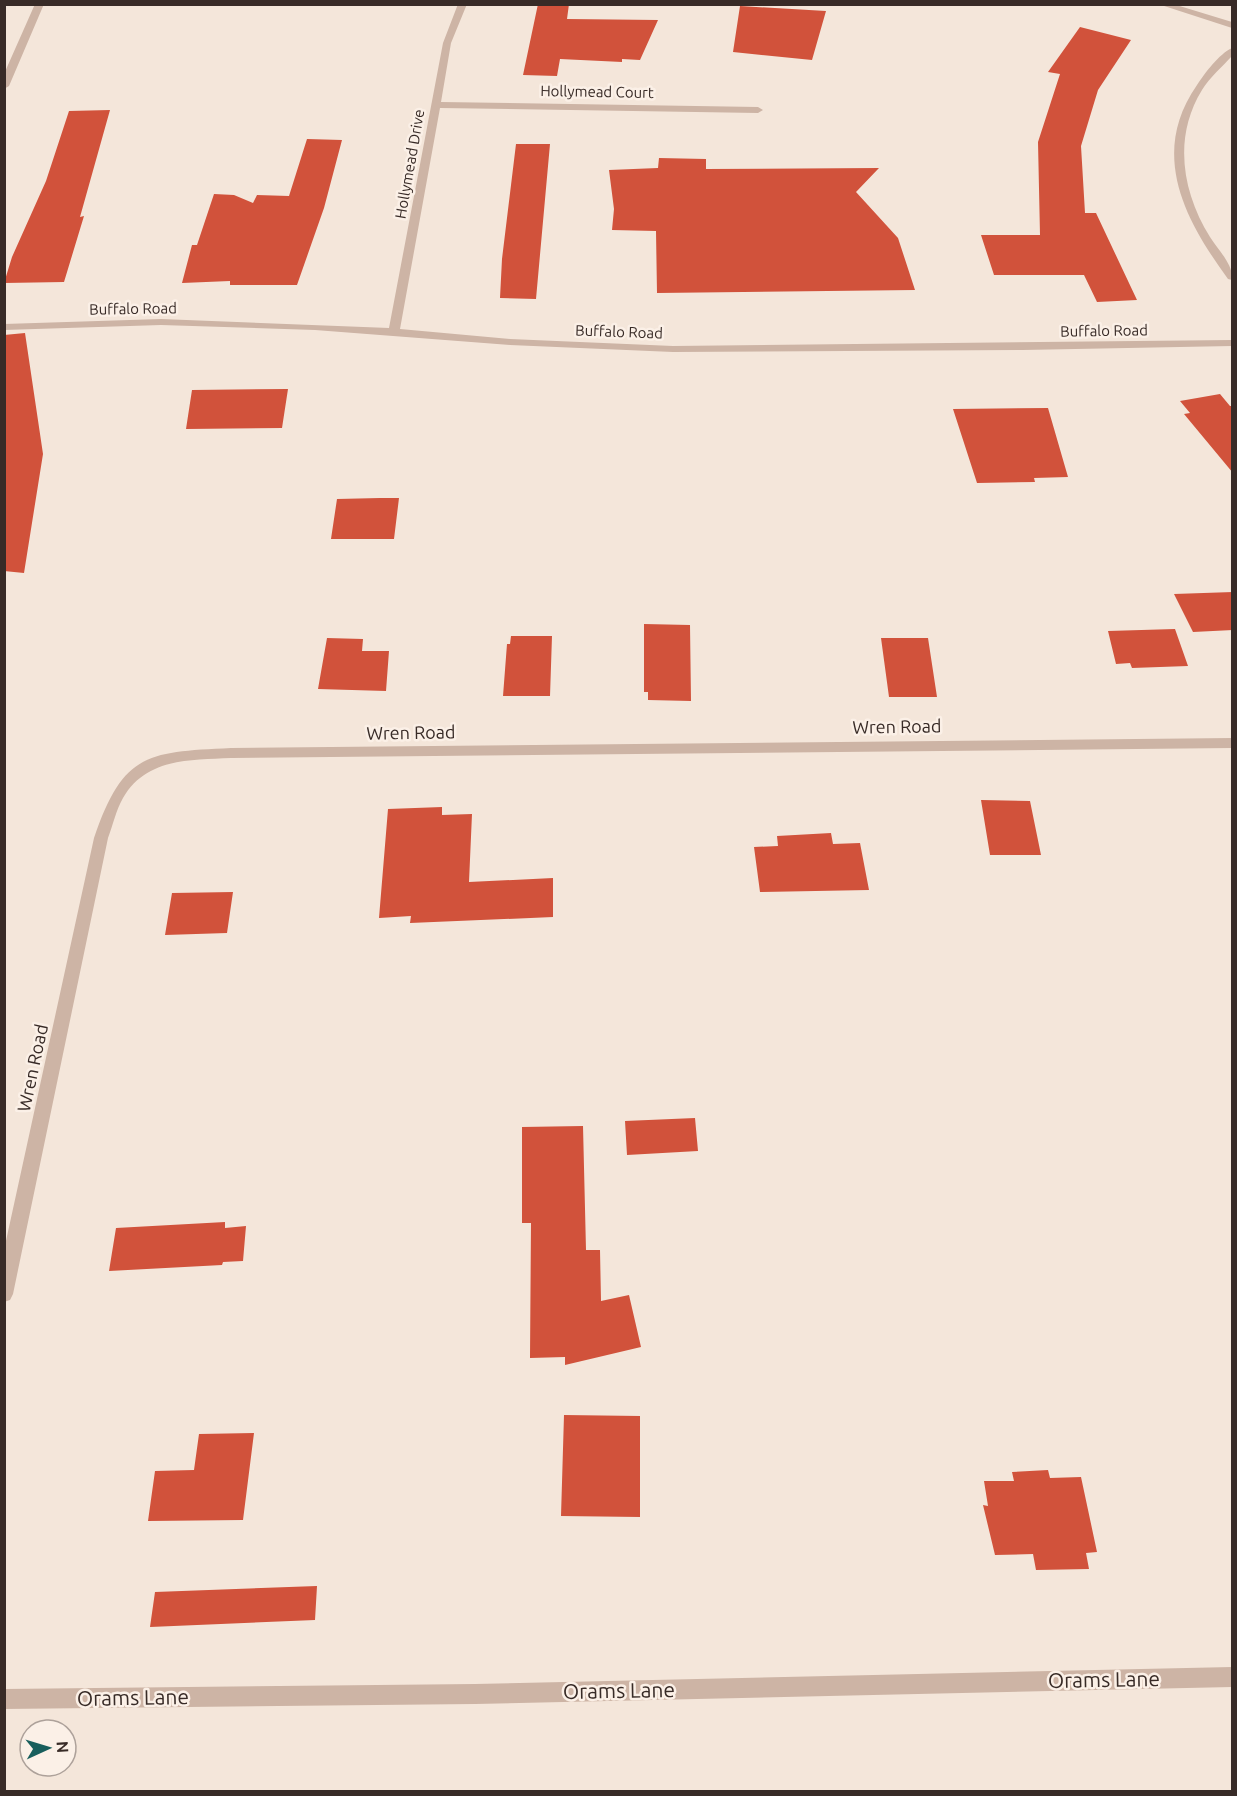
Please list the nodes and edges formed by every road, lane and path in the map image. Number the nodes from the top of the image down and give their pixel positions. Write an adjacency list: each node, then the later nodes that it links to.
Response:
1 (40, 4): 6 (street)
2 (463, 4): 7 (street, Hollymead Drive)
3 (1162, 4): 4 (street)
4 (1233, 25)
5 (1233, 51): 9 (street)
6 (4, 86)
7 (436, 105): 8 (street, Hollymead Court); 11 (street, Hollymead Drive)
8 (758, 110)
9 (1233, 277)
10 (4, 327): 11 (street, Buffalo Road)
11 (394, 332): 12 (street, Buffalo Road)
12 (1233, 343)
13 (1233, 743): 14 (street, Wren Road)
14 (4, 1294)
15 (1233, 1677): 16 (street, Orams Lane)
16 (4, 1699)

